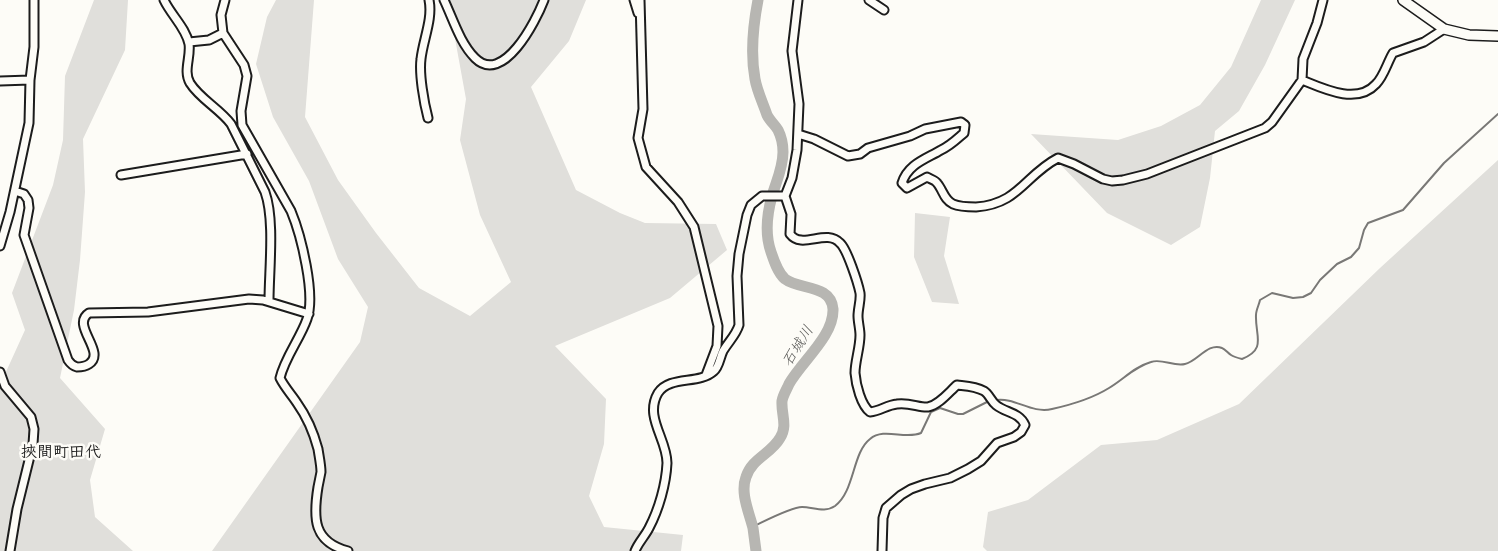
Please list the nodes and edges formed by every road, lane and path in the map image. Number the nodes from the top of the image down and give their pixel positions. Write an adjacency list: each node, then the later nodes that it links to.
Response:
1 (34, 0): 19 (street)
2 (164, 0): 18 (street)
3 (225, 0): 16 (street)
4 (429, 0): 22 (street)
5 (444, 0): 6 (street)
6 (544, 0)
7 (634, 0): 14 (street)
8 (640, 0): 14 (street)
9 (798, 0): 23 (street)
10 (869, 0): 13 (street)
11 (1323, 0): 20 (street)
12 (1402, 0): 15 (street)
13 (884, 10)
14 (641, 26): 32 (street)
15 (1444, 29): 17 (street); 20 (street)
16 (223, 33): 18 (street); 30 (street)
17 (1498, 36)
18 (189, 42): 24 (street)
19 (30, 80): 21 (street); 26 (street)
20 (1302, 80): 23 (street)
21 (0, 81)
22 (428, 118)
23 (798, 134): 27 (street)
24 (247, 154): 25 (street); 29 (street)
25 (121, 175)
26 (15, 191): 28 (street); 29 (street)
27 (784, 196): 32 (street); 36 (street)
28 (0, 246)
29 (269, 301): 30 (street)
30 (308, 314): 34 (street)
31 (0, 372): 33 (street)
32 (706, 375): 35 (street)
33 (10, 551)
34 (348, 551)
35 (635, 551)
36 (882, 551)

